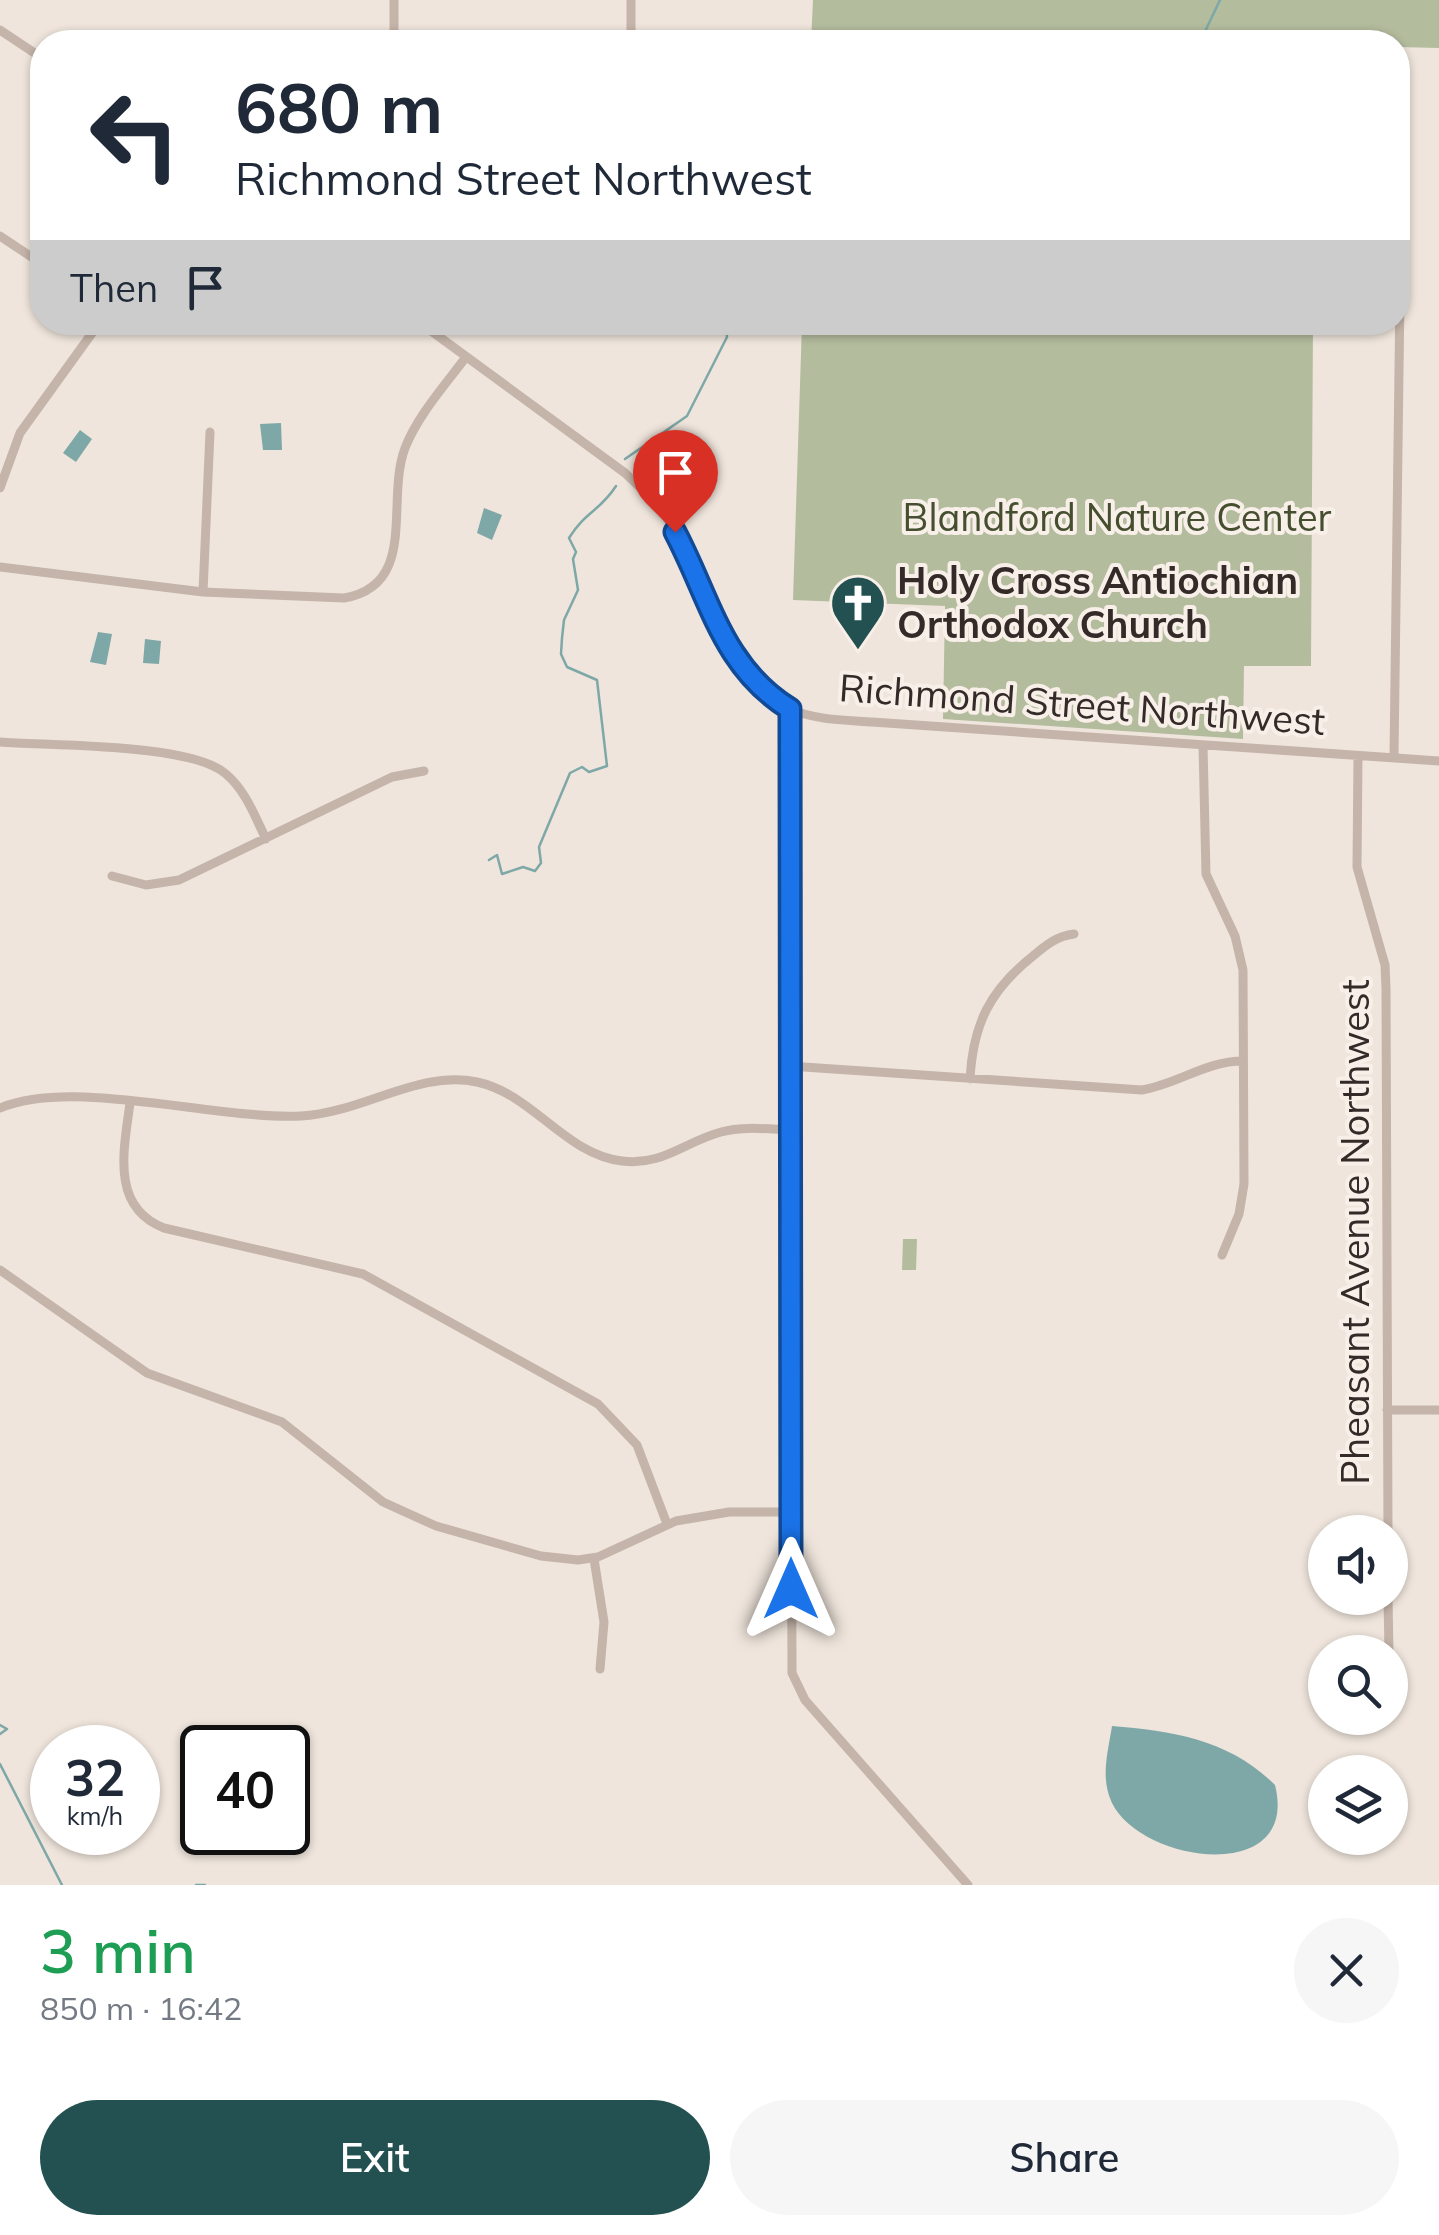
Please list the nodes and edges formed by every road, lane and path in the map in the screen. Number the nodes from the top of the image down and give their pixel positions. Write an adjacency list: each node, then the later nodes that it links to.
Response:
1 (394, 0): 4 (street)
2 (631, 0): 5 (street)
3 (0, 30): 6 (street)
4 (394, 30)
5 (631, 30)
6 (30, 50)
7 (0, 236): 8 (street)
8 (30, 256)
9 (91, 335): 14 (street)
10 (436, 335): 12 (street, Richmond Street Northwest)
11 (1399, 335): 21 (street)
12 (466, 357): 16 (street); 17 (street, Richmond Street Northwest)
13 (210, 432): 16 (street)
14 (0, 488)
15 (0, 568): 16 (street)
16 (203, 592)
17 (790, 709): 19 (street, Richmond Street Northwest); 28 (street)
18 (0, 742): 24 (street)
19 (1204, 745): 20 (street, Richmond Street Northwest); 27 (street)
20 (1358, 756): 21 (street, Richmond Street Northwest); 35 (street, Pheasant Avenue Northwest)
21 (1394, 757): 22 (street, Richmond Street Northwest)
22 (1439, 761)
23 (424, 770): 24 (street)
24 (266, 839): 25 (street)
25 (112, 876)
26 (1074, 934): 29 (street)
27 (1243, 1061): 29 (street); 33 (street)
28 (789, 1066): 29 (street); 32 (street)
29 (970, 1079)
30 (130, 1103): 31 (street); 32 (street); 39 (street)
31 (0, 1108)
32 (789, 1130): 37 (street)
33 (1222, 1255)
34 (0, 1270): 40 (street)
35 (1388, 1410): 36 (street); 38 (street, Pheasant Avenue Northwest)
36 (1439, 1410)
37 (791, 1512): 39 (street); 42 (street)
38 (1388, 1515)
39 (667, 1524): 40 (street)
40 (594, 1559): 41 (street)
41 (600, 1670)
42 (968, 1885)

